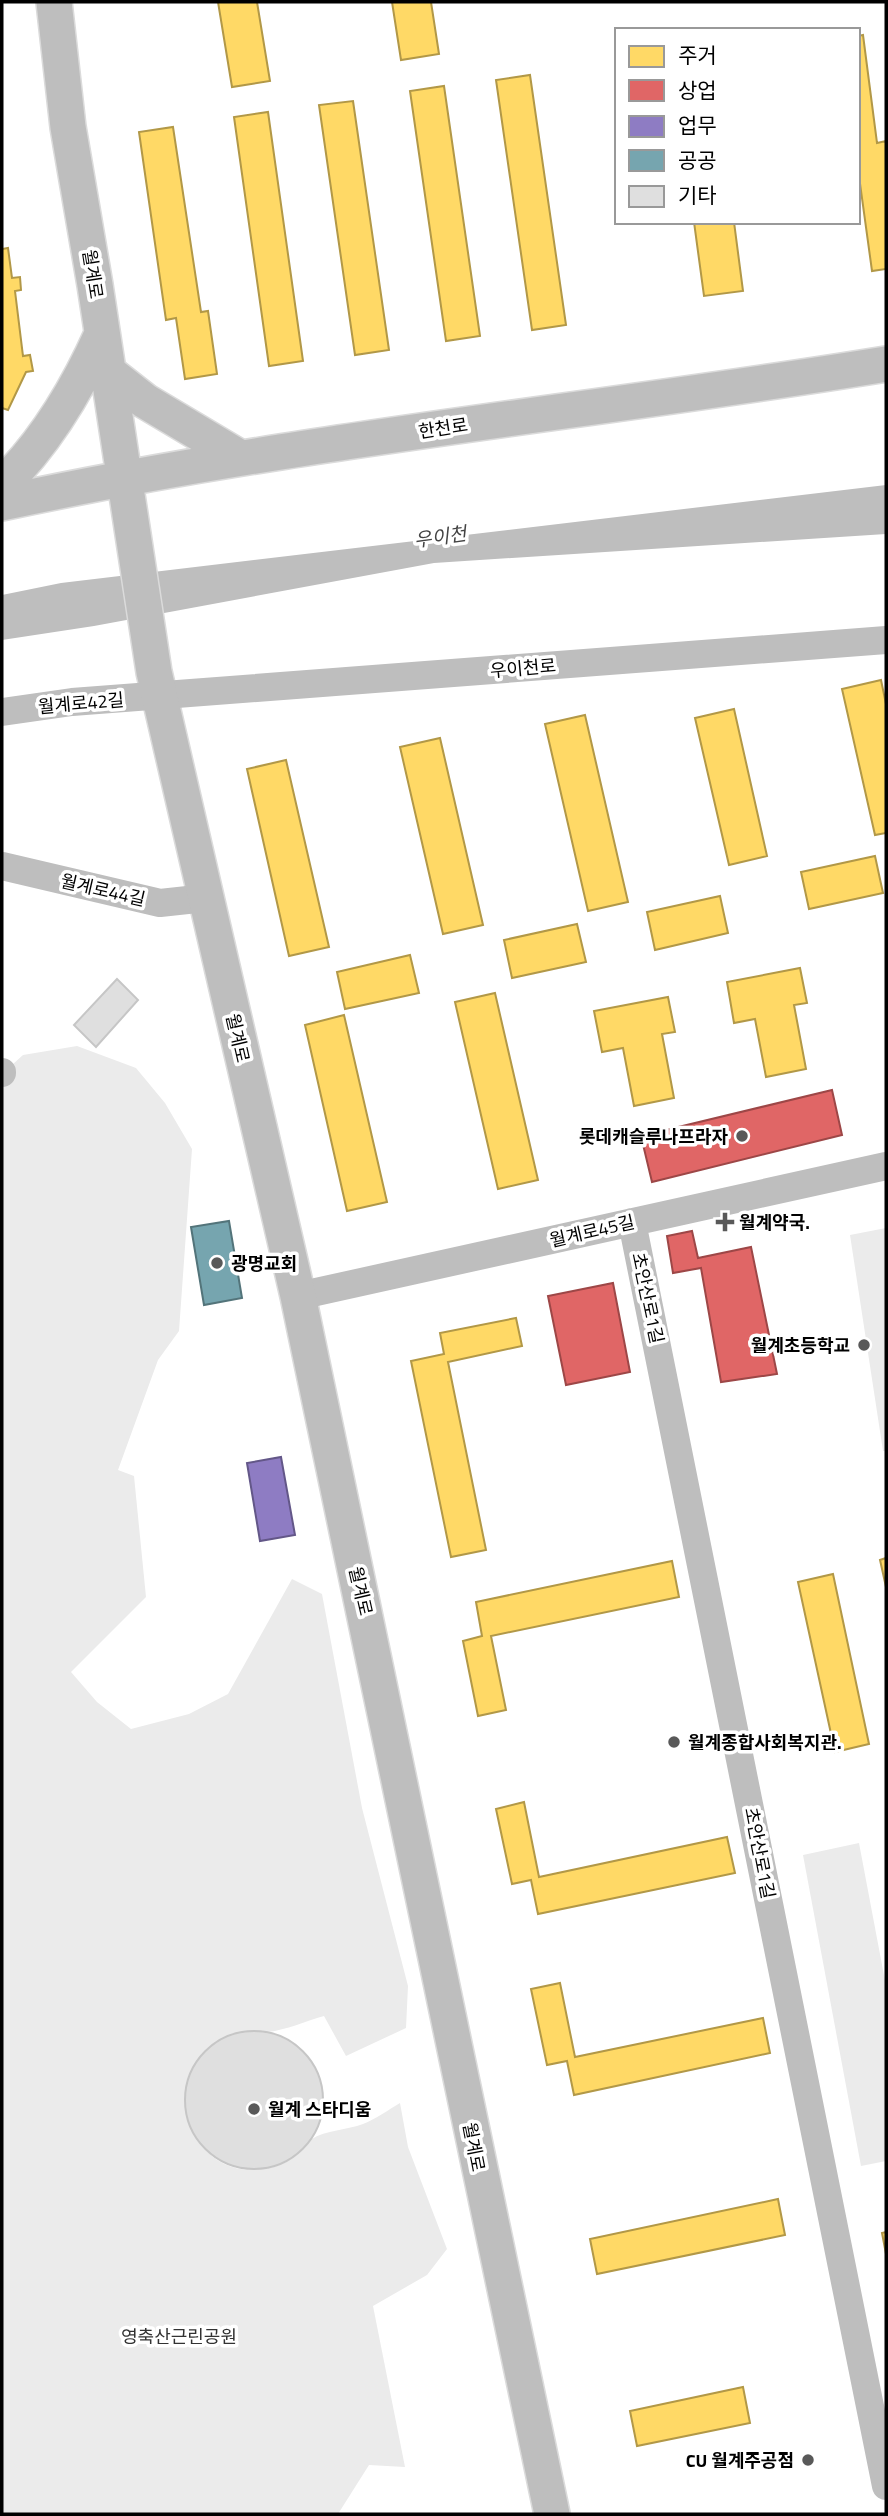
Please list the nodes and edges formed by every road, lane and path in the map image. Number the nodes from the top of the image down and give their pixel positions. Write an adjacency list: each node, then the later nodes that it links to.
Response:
1 (54, 2): 2 (main road, 월계로)
2 (102, 334): 4 (main road, 월계로); 7 (main road)
3 (886, 364): 5 (main road, 한천로)
4 (108, 372): 5 (main road); 6 (main road, 월계로)
5 (239, 457): 6 (main road, 한천로)
6 (124, 477): 8 (main road, 한천로); 10 (main road, 월계로)
7 (2, 485)
8 (2, 503)
9 (886, 640): 10 (street, 우이천로)
10 (157, 685): 11 (street, 월계로42길); 13 (main road, 월계로)
11 (2, 712)
12 (2, 866): 13 (street, 월계로44길)
13 (206, 898): 16 (main road, 월계로)
14 (886, 1166): 15 (street, 월계로45길)
15 (632, 1222): 16 (street, 월계로45길); 17 (street, 초안산로1길)
16 (298, 1296): 18 (main road, 월계로)
17 (886, 2486)
18 (552, 2514)

